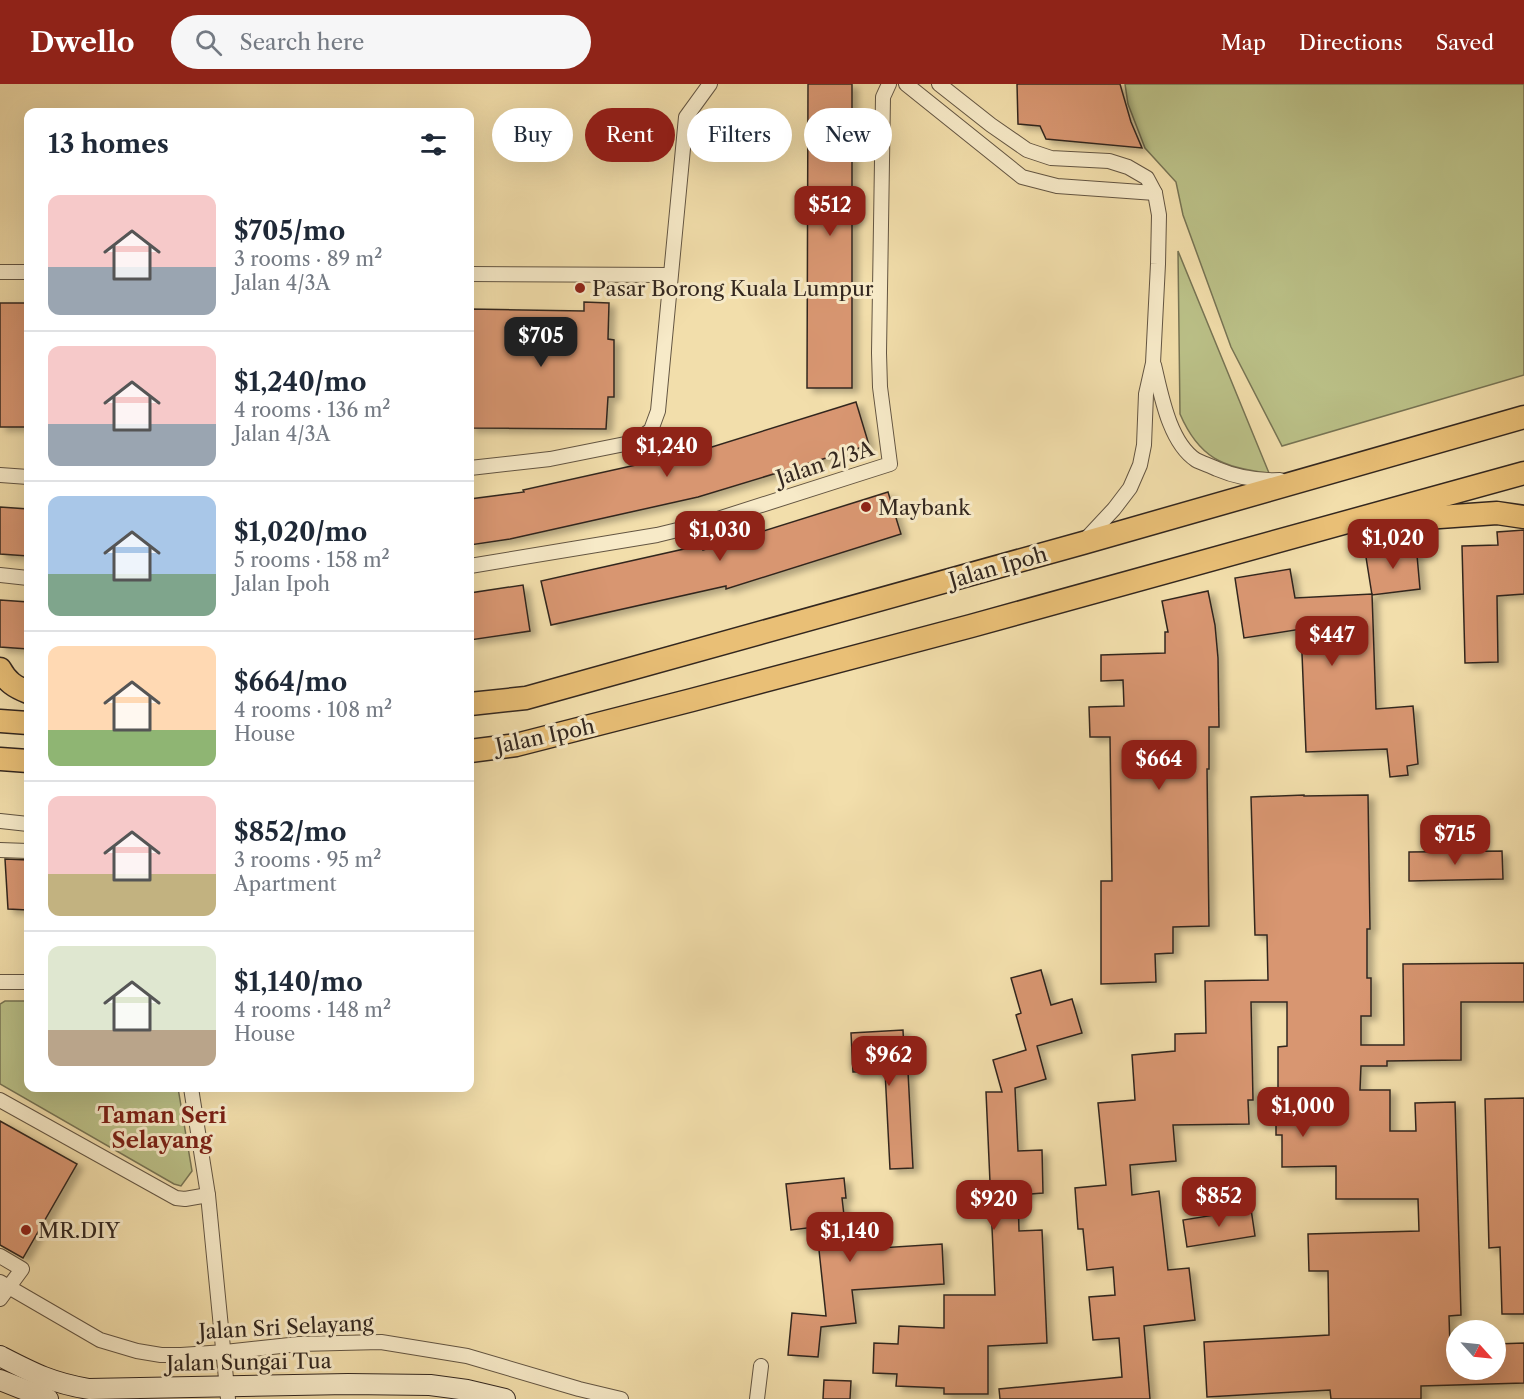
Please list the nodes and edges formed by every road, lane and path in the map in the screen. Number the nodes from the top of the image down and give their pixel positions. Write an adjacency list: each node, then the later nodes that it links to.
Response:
1 (710, 84): 9 (street)
2 (889, 84): 21 (street, Jalan 2/3A)
3 (906, 84): 5 (street)
4 (939, 84): 5 (street)
5 (1155, 193): 10 (street)
6 (0, 272): 7 (street)
7 (24, 272)
8 (474, 274): 9 (street)
9 (670, 275): 12 (street)
10 (1153, 363): 16 (street); 20 (street)
11 (1524, 417): 16 (highway, Jalan Ipoh)
12 (474, 468)
13 (1524, 473): 17 (highway); 19 (highway, Jalan Ipoh)
14 (0, 475): 15 (street)
15 (24, 477)
16 (1311, 478): 20 (highway, Jalan Ipoh)
17 (1524, 512)
18 (1524, 518): 19 (highway)
19 (1341, 524): 33 (highway, Jalan Ipoh)
20 (1083, 543): 29 (highway, Jalan Ipoh)
21 (474, 565)
22 (0, 575): 23 (street)
23 (24, 578)
24 (0, 669): 26 (highway)
25 (474, 687): 29 (highway)
26 (24, 691)
27 (24, 693): 28 (highway)
28 (0, 694)
29 (526, 698): 30 (highway, Jalan Ipoh)
30 (474, 704)
31 (0, 721): 32 (highway)
32 (24, 723)
33 (474, 750)
34 (0, 759): 35 (highway)
35 (24, 761)
36 (0, 822): 37 (street)
37 (24, 824)
38 (0, 850): 39 (street)
39 (24, 851)
40 (0, 982): 41 (street)
41 (24, 982)
42 (192, 1092): 44 (street)
43 (0, 1100): 44 (street)
44 (208, 1195): 47 (street)
45 (0, 1256): 46 (street)
46 (3, 1290): 47 (street, Jalan Sri Selayang)
47 (225, 1352): 51 (street); 54 (street, Jalan Sri Selayang)
48 (0, 1356): 51 (main road, Jalan Sungai Tua)
49 (761, 1366): 55 (street)
50 (0, 1380): 52 (main road)
51 (228, 1393): 53 (main road, Jalan Sungai Tua)
52 (48, 1399)
53 (505, 1399)
54 (621, 1399)
55 (757, 1399)

